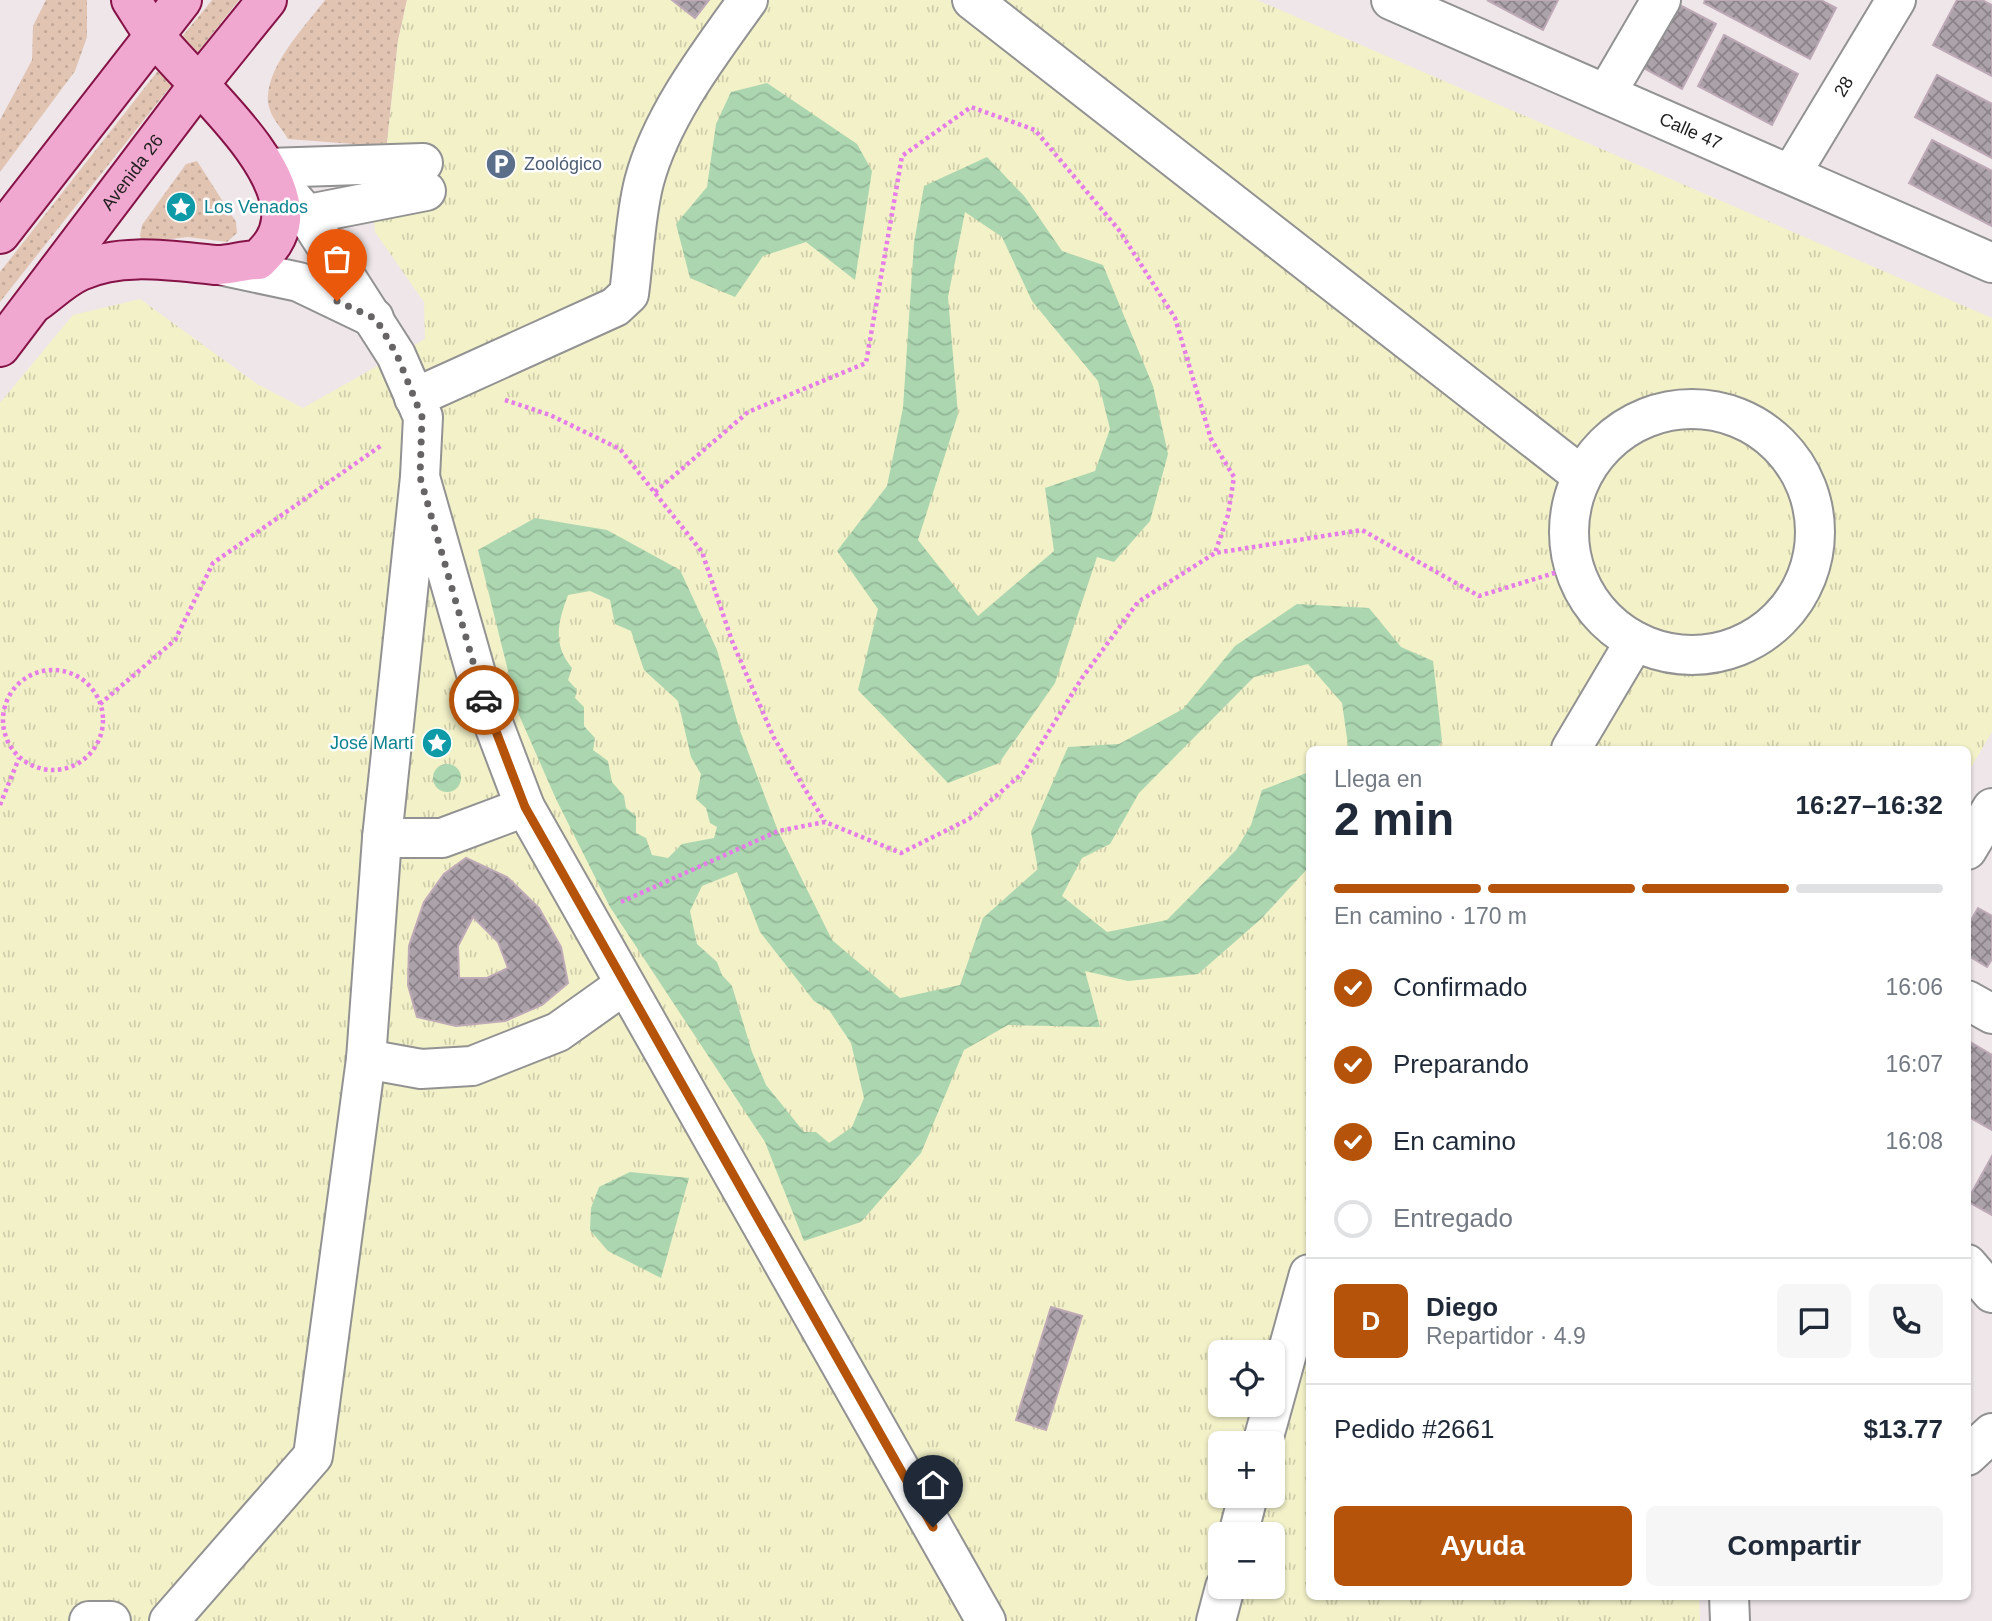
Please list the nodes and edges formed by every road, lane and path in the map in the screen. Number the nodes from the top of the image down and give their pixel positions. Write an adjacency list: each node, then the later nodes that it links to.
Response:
1 (131, 0): 9 (main road)
2 (182, 0): 9 (main road)
3 (267, 0): 10 (main road, Avenida 26)
4 (748, 0): 22 (street)
5 (972, 0): 23 (street)
6 (1661, 0): 11 (street)
7 (1896, 0): 13 (street, 28)
8 (1412, 4): 11 (street, Calle 47)
9 (155, 37): 10 (main road); 15 (main road)
10 (200, 83): 12 (main road); 18 (main road, Avenida 26)
11 (1606, 94): 13 (street, Calle 47)
12 (267, 168): 14 (main road); 14 (street)
13 (1791, 174): 16 (street, Calle 47)
14 (293, 216): 17 (main road); 19 (street)
15 (0, 234)
16 (1992, 263)
17 (219, 265): 18 (main road); 19 (street)
18 (36, 302): 20 (main road, Avenida 26)
19 (376, 319): 22 (street)
20 (0, 347)
21 (499, 400): 25 (path)
22 (419, 407): 24 (street); 29 (path)
23 (1582, 476): 27 (street); 28 (street)
24 (420, 477): 33 (street); 36 (street)
25 (655, 492): 26 (path); 35 (path)
26 (1215, 553): 27 (path); 35 (path)
27 (1574, 568): 28 (street)
28 (1635, 641): 30 (street)
29 (100, 704): 31 (path); 31 (path)
30 (1573, 746)
31 (19, 758): 32 (path)
32 (0, 805)
33 (525, 807): 36 (street); 38 (street)
34 (1992, 808): 37 (street)
35 (825, 822): 38 (path)
36 (382, 838): 42 (street)
37 (1971, 843)
38 (585, 916): 39 (street)
39 (624, 985): 42 (street); 54 (street)
40 (1971, 1002): 41 (street)
41 (1992, 1014)
42 (366, 1059): 53 (street)
43 (1971, 1269): 45 (street)
44 (1306, 1285): 46 (street)
45 (1992, 1293)
46 (1266, 1431)
47 (1992, 1433): 48 (street)
48 (1971, 1452)
49 (1221, 1599): 55 (street)
50 (1729, 1600): 56 (street)
51 (89, 1621): 52 (street)
52 (111, 1621)
53 (169, 1621)
54 (986, 1621)
55 (1216, 1621)
56 (1730, 1621)

